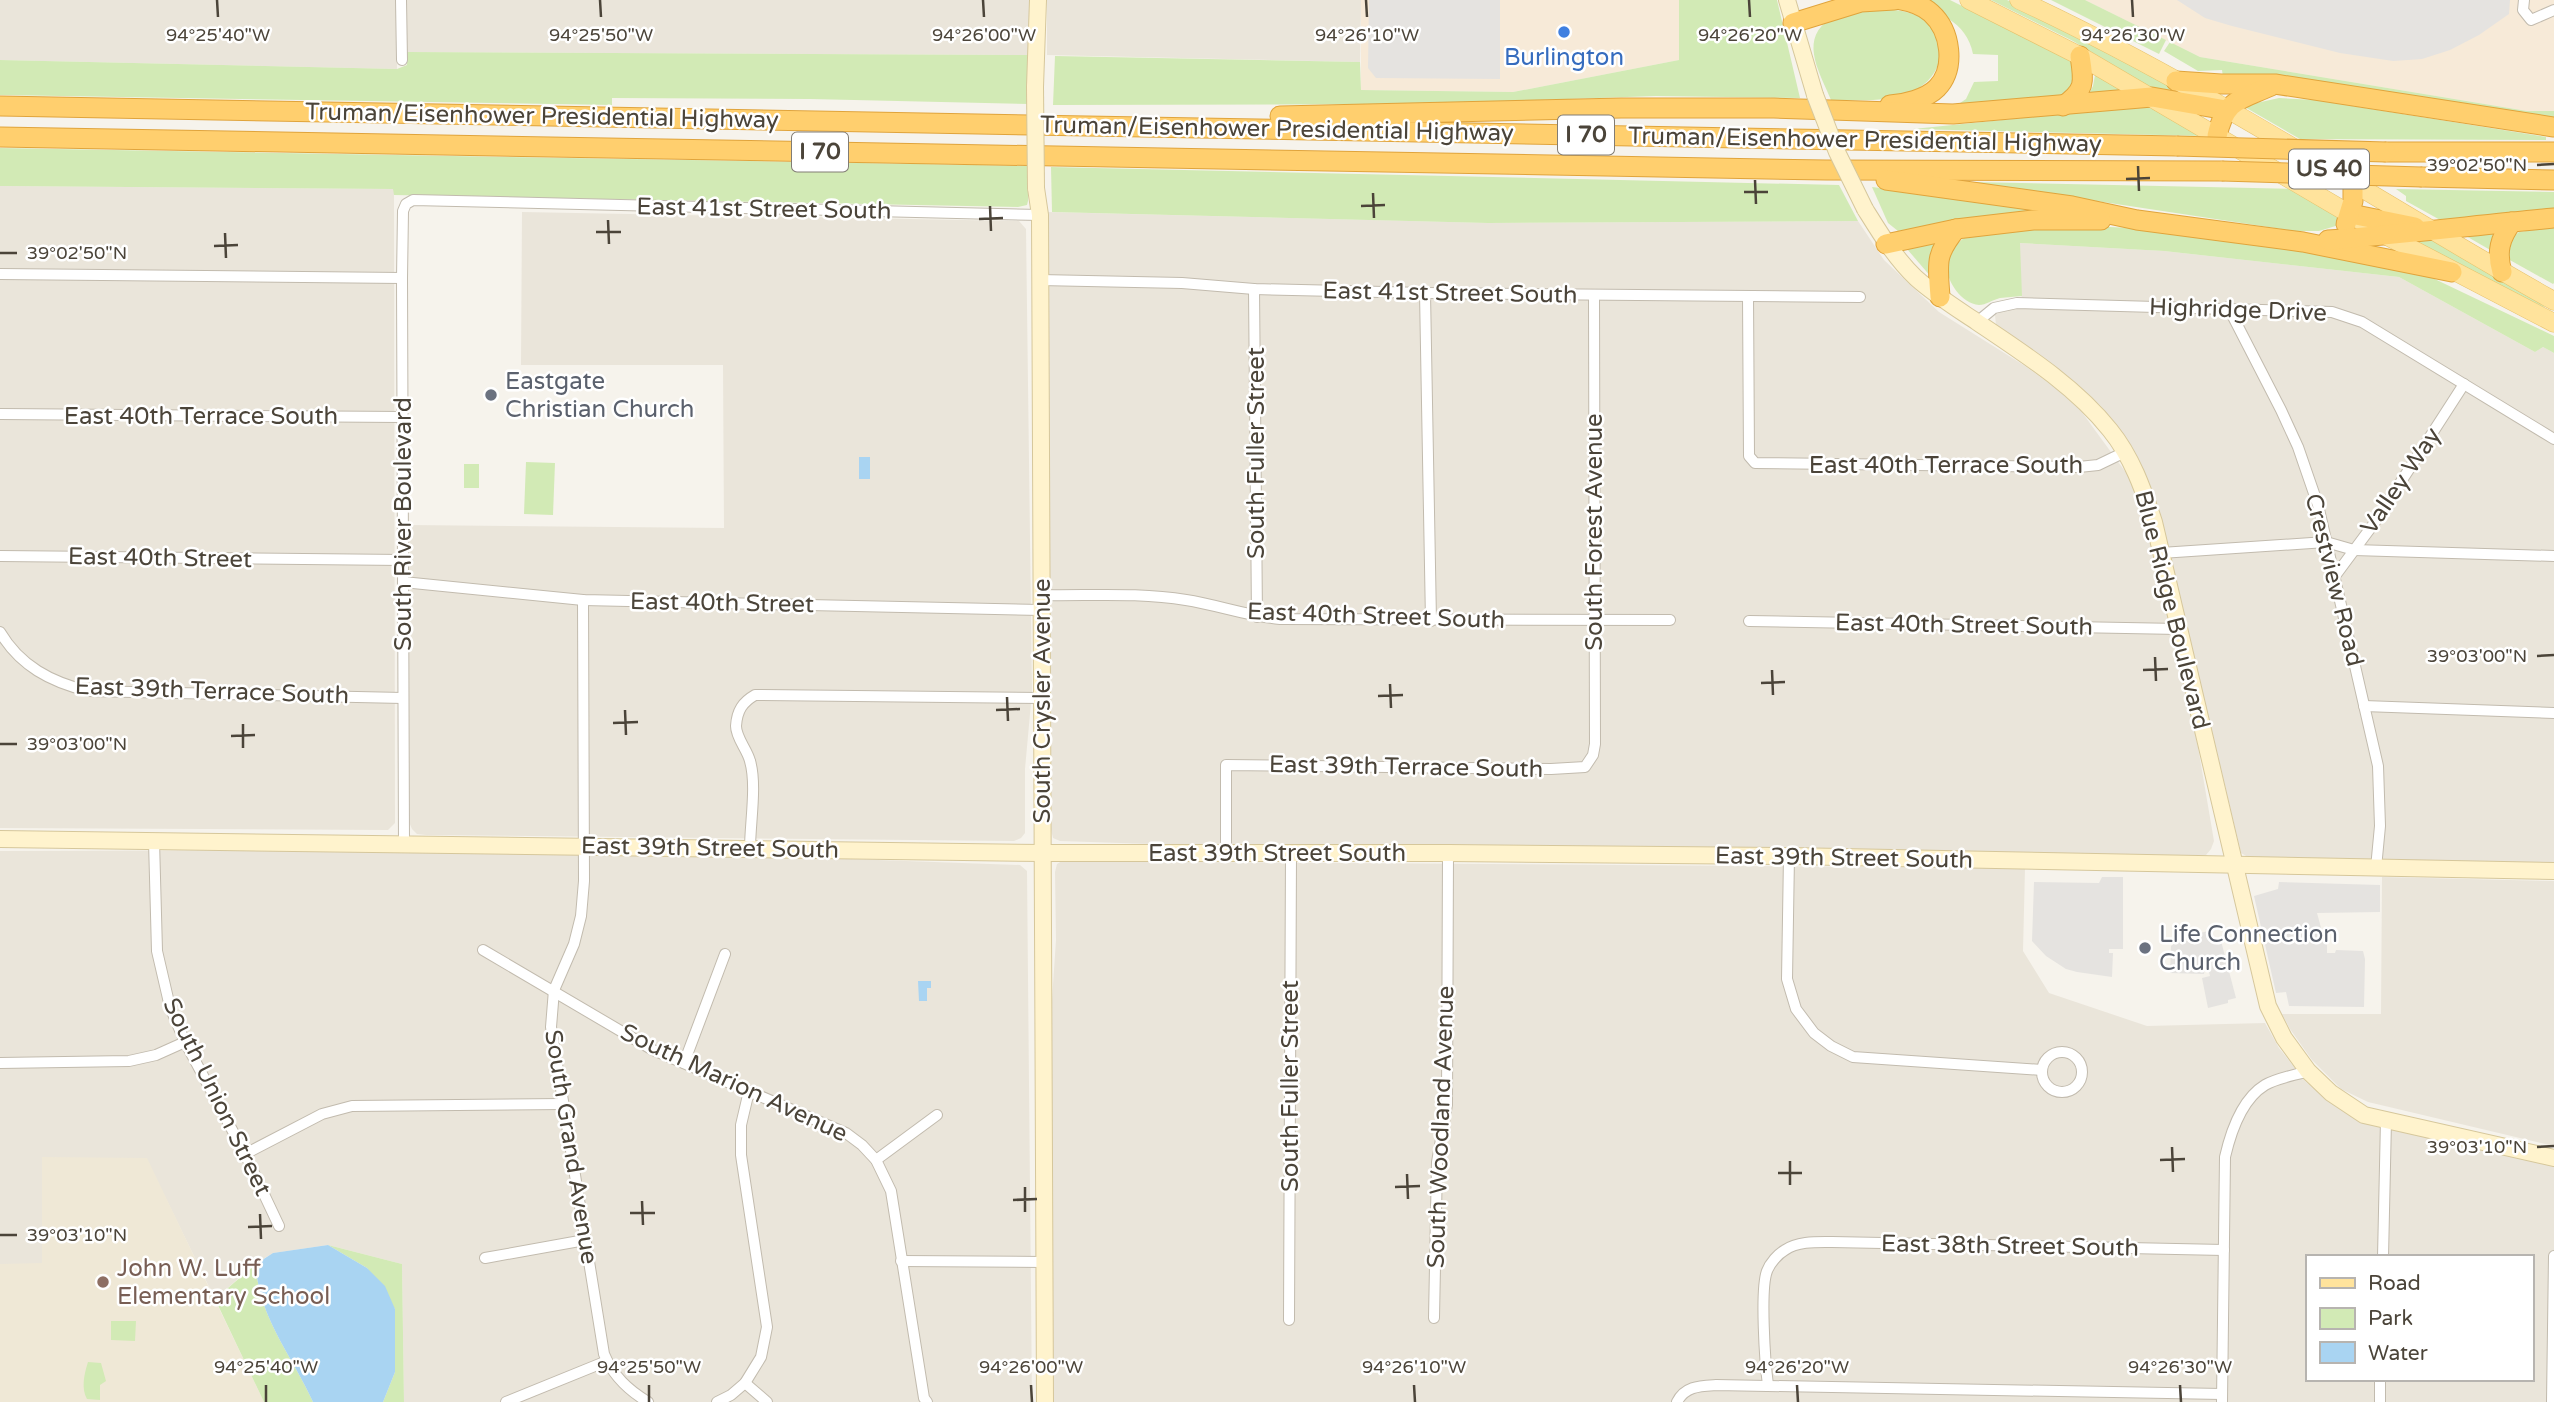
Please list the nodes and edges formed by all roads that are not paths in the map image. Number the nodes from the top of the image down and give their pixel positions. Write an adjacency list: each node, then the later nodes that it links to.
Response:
1 (401, 0): 12 (street)
2 (1038, 0): 30 (main road, South Crysler Avenue, bridge)
3 (1787, 0): 10 (main road, Blue Ridge Boulevard)
4 (1894, 0): 10 (highway)
5 (1901, 0): 18 (highway)
6 (1969, 0): 11 (main road, US 40)
7 (2019, 0): 13 (main road, US 40)
8 (2524, 0): 9 (street)
9 (2554, 10)
10 (1793, 23): 39 (main road, Blue Ridge Boulevard, bridge)
11 (2080, 56): 15 (main road, US 40); 17 (highway)
12 (402, 60)
13 (2176, 81): 14 (highway); 19 (main road, US 40)
14 (2275, 84): 19 (highway); 21 (highway)
15 (2152, 97): 17 (highway); 19 (highway); 22 (main road, US 40)
16 (0, 106): 20 (highway, Truman/Eisenhower Presidential Highway / I 70)
17 (2063, 106): 18 (highway)
18 (1848, 110): 20 (highway)
19 (2226, 110): 22 (highway); 27 (main road, US 40)
20 (1088, 125): 24 (highway, Truman/Eisenhower Presidential Highway / I 70, bridge)
21 (2554, 127)
22 (2217, 136): 29 (main road, US 40)
23 (0, 137): 25 (highway, Truman/Eisenhower Presidential Highway / I 70)
24 (2554, 152)
25 (1826, 170): 26 (highway, Truman/Eisenhower Presidential Highway / I 70, bridge); 32 (highway)
26 (2554, 180)
27 (2353, 183): 29 (highway); 35 (main road, US 40)
28 (406, 204): 30 (street, East 41st Street South); 43 (street, South River Boulevard)
29 (2351, 214): 35 (highway); 36 (main road, US 40); 37 (highway)
30 (1040, 215): 44 (main road, South Crysler Avenue)
31 (2554, 218): 33 (highway)
32 (2137, 220): 34 (highway); 38 (highway)
33 (2512, 222): 35 (highway); 41 (highway)
34 (1956, 229): 39 (highway); 50 (highway)
35 (2432, 229): 36 (highway); 41 (main road, US 40)
36 (2387, 236): 37 (highway); 40 (main road, US 40)
37 (2331, 239): 38 (highway)
38 (2303, 242): 40 (highway)
39 (1886, 244): 50 (main road, Blue Ridge Boulevard)
40 (2452, 272): 54 (main road, US 40)
41 (2502, 272): 51 (main road, US 40)
42 (0, 274): 43 (street)
43 (402, 278): 57 (street, South River Boulevard)
44 (1040, 280): 45 (street, East 41st Street South); 69 (main road, South Crysler Avenue)
45 (1254, 289): 46 (street, East 41st Street South); 70 (street, South Fuller Street)
46 (1425, 293): 47 (street, East 41st Street South); 71 (street)
47 (1594, 295): 48 (street, East 41st Street South); 72 (street, South Forest Avenue)
48 (1748, 296): 49 (street, East 41st Street South); 59 (street, East 40th Terrace South)
49 (1860, 297)
50 (1940, 297): 53 (main road, Blue Ridge Boulevard)
51 (2554, 300)
52 (2228, 307): 53 (street, Highridge Drive); 55 (street, Highridge Drive); 60 (street, Crestview Road)
53 (1977, 322): 59 (main road, Blue Ridge Boulevard)
54 (2554, 323)
55 (2464, 384): 58 (street, Highridge Drive); 61 (street, Valley Way)
56 (0, 414): 57 (street, East 40th Terrace South)
57 (402, 417): 65 (street, South River Boulevard)
58 (2554, 439)
59 (2125, 452): 62 (main road, Blue Ridge Boulevard)
60 (2326, 542): 61 (street); 62 (street); 66 (street, Crestview Road)
61 (2354, 550): 64 (street); 66 (street, Valley Way)
62 (2161, 553): 75 (main road, Blue Ridge Boulevard)
63 (0, 556): 65 (street, East 40th Street)
64 (2554, 556)
65 (403, 560): 67 (street, South River Boulevard)
66 (2334, 576): 79 (street, Crestview Road)
67 (404, 582): 68 (street, East 40th Street); 77 (street, South River Boulevard)
68 (583, 600): 69 (street, East 40th Street); 85 (street, South Grand Avenue)
69 (1041, 602): 70 (street, East 40th Street South); 78 (main road, South Crysler Avenue)
70 (1257, 617): 71 (street, East 40th Street South)
71 (1431, 621): 72 (street, East 40th Street South)
72 (1594, 621): 73 (street, East 40th Street South); 81 (street, South Forest Avenue)
73 (1670, 621)
74 (1749, 621): 75 (street, East 40th Street South)
75 (2179, 629): 92 (main road, Blue Ridge Boulevard)
76 (0, 632): 77 (street, East 39th Terrace South)
77 (403, 698): 84 (street, South River Boulevard)
78 (1042, 698): 86 (street); 87 (main road, South Crysler Avenue)
79 (2364, 706): 80 (street); 93 (street, Crestview Road)
80 (2554, 713)
81 (1585, 767): 88 (street, East 39th Terrace South)
82 (0, 839): 83 (main road, East 39th Street South)
83 (154, 841): 84 (main road, East 39th Street South); 98 (street, South Union Street)
84 (404, 844): 85 (main road, East 39th Street South)
85 (583, 846): 86 (main road, East 39th Street South); 97 (street, South Grand Avenue)
86 (750, 849): 87 (main road, East 39th Street South)
87 (1043, 853): 88 (main road, East 39th Street South); 117 (main road, South Crysler Avenue)
88 (1226, 853): 89 (main road, East 39th Street South)
89 (1291, 853): 90 (main road, East 39th Street South); 119 (street, South Fuller Street)
90 (1448, 853): 91 (main road, East 39th Street South); 118 (street, South Woodland Avenue)
91 (1789, 856): 92 (main road, East 39th Street South); 101 (street)
92 (2235, 866): 93 (main road, East 39th Street South); 102 (main road, Blue Ridge Boulevard)
93 (2376, 868): 94 (main road, East 39th Street South)
94 (2554, 871)
95 (483, 950): 97 (street, South Marion Avenue)
96 (725, 954): 100 (street)
97 (554, 990): 100 (street, South Marion Avenue); 104 (street, South Grand Avenue)
98 (185, 1042): 99 (street); 107 (street, South Union Street)
99 (0, 1063)
100 (684, 1063): 103 (street, South Marion Avenue)
101 (2042, 1070)
102 (2308, 1072): 106 (main road, Blue Ridge Boulevard); 112 (street)
103 (748, 1091): 109 (street, South Marion Avenue); 122 (street)
104 (563, 1104): 107 (street); 111 (street, South Grand Avenue)
105 (937, 1115): 109 (street)
106 (2386, 1120): 108 (main road, Blue Ridge Boulevard); 113 (street)
107 (245, 1154): 110 (street, South Union Street)
108 (2554, 1157)
109 (876, 1160): 116 (street, South Marion Avenue)
110 (279, 1226)
111 (585, 1240): 115 (street); 120 (street, South Grand Avenue)
112 (2224, 1250): 123 (street, East 38th Street South); 124 (street)
113 (2383, 1255)
114 (2554, 1256): 133 (street)
115 (485, 1258)
116 (901, 1261): 117 (street); 129 (street, South Marion Avenue)
117 (1045, 1262): 130 (main road, South Crysler Avenue)
118 (1434, 1318)
119 (1289, 1320)
120 (607, 1362): 125 (street); 126 (street)
121 (2380, 1381): 132 (street)
122 (745, 1383): 127 (street); 128 (street)
123 (1768, 1385): 124 (street); 131 (street)
124 (2222, 1398)
125 (506, 1402)
126 (648, 1402)
127 (718, 1402)
128 (767, 1402)
129 (927, 1402)
130 (1045, 1402)
131 (1677, 1402)
132 (2380, 1402)
133 (2552, 1402)

